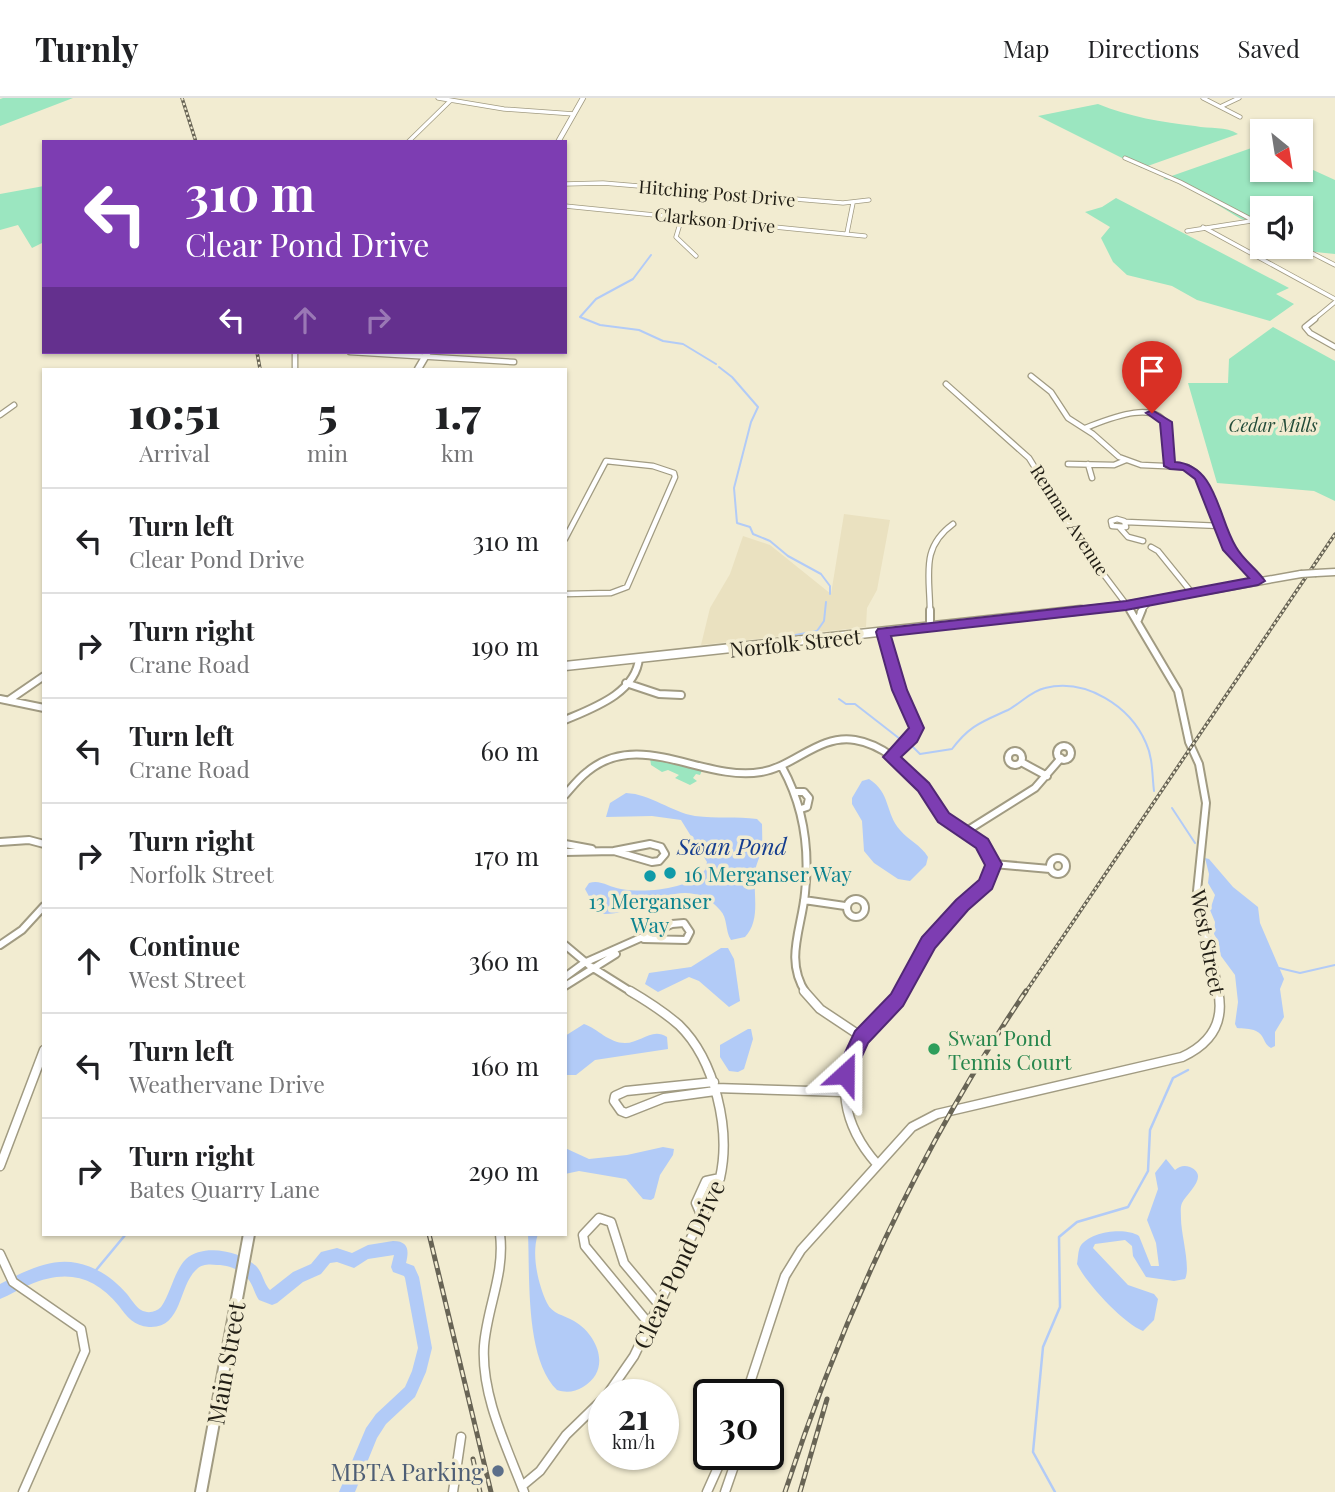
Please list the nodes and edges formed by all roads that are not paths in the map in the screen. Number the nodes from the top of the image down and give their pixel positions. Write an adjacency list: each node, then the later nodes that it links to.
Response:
1 (438, 98): 5 (street)
2 (583, 98): 7 (main road)
3 (1203, 98): 6 (street)
4 (1239, 98): 6 (street)
5 (450, 100): 7 (street); 9 (street)
6 (1221, 107): 8 (street)
7 (575, 113): 10 (main road)
8 (1240, 117)
9 (410, 140)
10 (559, 140)
11 (1125, 158): 17 (street)
12 (567, 184): 14 (street, Hitching Post Drive)
13 (869, 200): 14 (street, Hitching Post Drive)
14 (853, 204): 21 (street)
15 (567, 206): 16 (street, Clarkson Drive)
16 (682, 217): 21 (street, Clarkson Drive); 24 (street)
17 (1250, 218)
18 (1250, 220): 19 (street)
19 (1203, 227): 20 (street); 26 (street)
20 (1187, 231)
21 (847, 233): 22 (street, Clarkson Drive)
22 (864, 236)
23 (1313, 254): 25 (street)
24 (696, 256)
25 (1335, 265)
26 (1335, 301): 27 (street)
27 (1335, 347)
28 (427, 354): 29 (street)
29 (514, 362)
30 (1031, 376): 34 (street)
31 (946, 384): 54 (street, Renmar Avenue)
32 (14, 405): 33 (street)
33 (0, 415)
34 (1085, 428): 35 (street); 38 (street)
35 (1126, 460): 37 (street); 38 (street)
36 (1069, 464): 37 (street)
37 (1088, 464): 39 (street)
38 (1170, 466): 44 (street)
39 (1092, 478)
40 (1105, 513): 41 (street)
41 (1112, 520): 42 (street); 45 (street)
42 (1126, 522): 44 (street); 45 (street)
43 (953, 524): 56 (street)
44 (1221, 526): 50 (street)
45 (1119, 528): 47 (street)
46 (567, 535): 52 (street)
47 (1143, 541)
48 (1152, 547): 51 (street)
49 (1335, 572): 50 (main road, bridge)
50 (1258, 581): 51 (main road)
51 (1192, 593): 53 (main road)
52 (567, 594)
53 (1150, 601): 54 (main road, Norfolk Street); 55 (street)
54 (1126, 605): 55 (street, West Street); 56 (main road, Norfolk Street)
55 (1138, 620): 96 (street, West Street)
56 (930, 627): 57 (main road, Norfolk Street)
57 (883, 632): 58 (main road, Norfolk Street); 67 (street)
58 (639, 659): 59 (main road, Norfolk Street); 61 (street)
59 (567, 666)
60 (42, 677): 64 (street)
61 (626, 683): 62 (street); 66 (street)
62 (681, 695)
63 (0, 699): 64 (street)
64 (9, 701): 65 (street)
65 (42, 708)
66 (567, 719)
67 (891, 757): 70 (street); 73 (street)
68 (1061, 758): 71 (street)
69 (1023, 763): 71 (street)
70 (782, 767): 72 (street); 82 (street)
71 (1047, 776): 73 (street)
72 (567, 793)
73 (965, 832): 80 (street)
74 (0, 842): 75 (street)
75 (42, 843)
76 (567, 844): 77 (street)
77 (594, 849): 78 (street); 79 (street)
78 (614, 851): 78 (street)
79 (567, 852)
80 (994, 864): 81 (street); 91 (street)
81 (1050, 869)
82 (804, 900): 83 (street); 91 (street)
83 (845, 906)
84 (42, 908): 86 (street)
85 (644, 939): 85 (street); 88 (street)
86 (0, 945)
87 (567, 947): 88 (street, Clear Pond Drive)
88 (587, 966): 89 (street); 90 (street); 93 (street, Clear Pond Drive)
89 (567, 976)
90 (567, 984)
91 (862, 1037): 94 (street)
92 (42, 1055): 97 (street)
93 (715, 1087): 94 (street); 95 (street); 101 (street, Clear Pond Drive)
94 (843, 1092): 96 (street)
95 (664, 1093): 95 (street)
96 (877, 1164): 104 (street, West Street)
97 (0, 1166)
98 (248, 1236): 111 (main road, Main Street)
99 (500, 1236): 109 (street)
100 (0, 1254): 110 (street)
101 (660, 1306): 102 (street, Clear Pond Drive); 102 (street)
102 (650, 1325): 103 (street, Clear Pond Drive)
103 (620, 1379)
104 (751, 1379)
105 (588, 1414): 109 (street, Clear Pond Drive)
106 (461, 1437): 112 (street)
107 (717, 1470): 113 (street)
108 (732, 1470): 114 (street)
109 (523, 1489)
110 (23, 1492)
111 (201, 1492)
112 (453, 1492)
113 (707, 1492)
114 (725, 1492)

